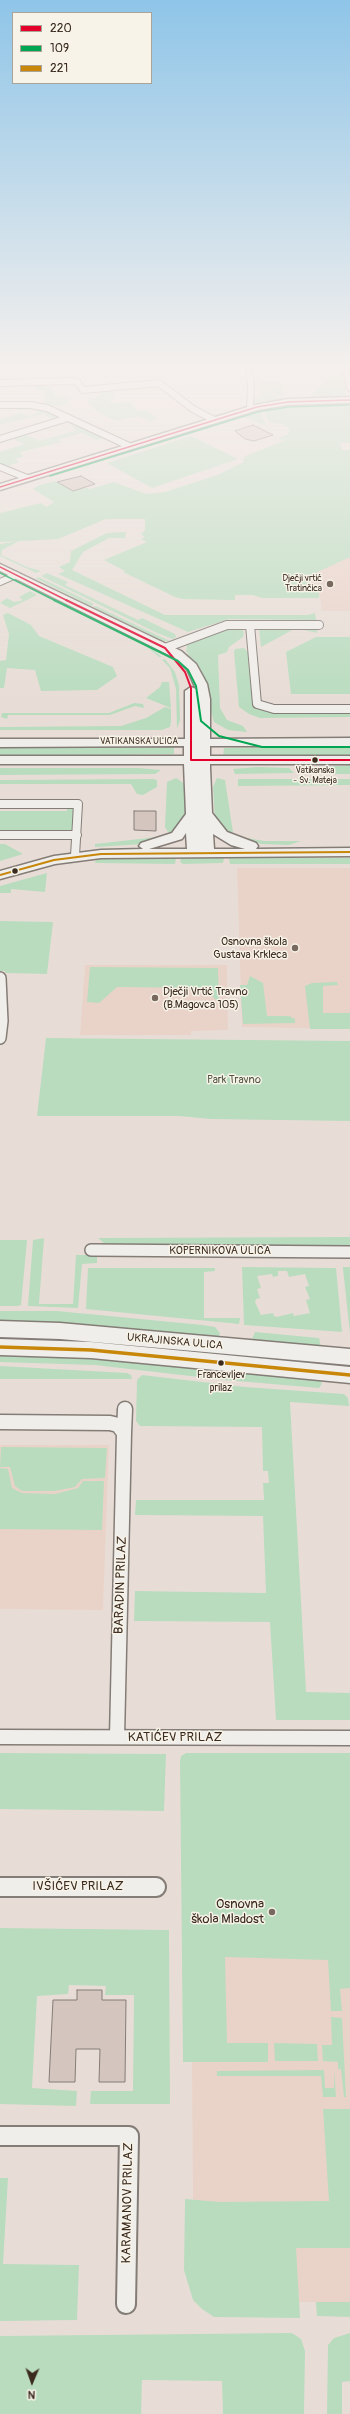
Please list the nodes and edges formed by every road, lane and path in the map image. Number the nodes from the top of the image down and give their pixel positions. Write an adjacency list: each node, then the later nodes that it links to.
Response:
1 (21, 480): 2 (street)
2 (0, 487)
3 (0, 567): 4 (street)
4 (16, 575): 5 (street); 8 (street)
5 (0, 582)
6 (250, 624): 7 (street); 8 (street); 9 (street)
7 (319, 625)
8 (165, 648): 10 (street)
9 (350, 709)
10 (198, 718): 12 (street); 13 (street); 14 (street)
11 (0, 742): 12 (street, VATIKANSKA ULICA)
12 (153, 742): 13 (street, VATIKANSKA ULICA)
13 (198, 742): 14 (street, VATIKANSKA ULICA); 18 (street)
14 (263, 742): 15 (street, VATIKANSKA ULICA)
15 (350, 742)
16 (0, 760): 17 (street, VATIKANSKA ULICA)
17 (106, 760): 18 (street, VATIKANSKA ULICA); 21 (street)
18 (197, 760): 19 (street, VATIKANSKA ULICA); 21 (street); 22 (street)
19 (260, 760): 20 (street, VATIKANSKA ULICA); 22 (street)
20 (350, 760)
21 (191, 781): 24 (street)
22 (204, 792): 24 (street)
23 (0, 804): 26 (street)
24 (199, 814): 27 (street); 28 (street); 30 (street)
25 (0, 835): 26 (street)
26 (77, 835): 31 (street)
27 (281, 851): 28 (street); 29 (street)
28 (200, 852): 30 (street)
29 (350, 852)
30 (117, 853): 31 (street)
31 (75, 856): 32 (street)
32 (0, 875)
33 (0, 978): 34 (street)
34 (0, 1038)
35 (91, 1250): 36 (street, KOPERNIKOVA ULICA)
36 (350, 1252)
37 (0, 1329): 39 (street, UKRAJINSKA ULICA)
38 (0, 1347): 40 (street, UKRAJINSKA ULICA)
39 (350, 1357)
40 (350, 1375)
41 (125, 1409): 43 (street, BARADIN PRILAZ)
42 (0, 1422): 43 (street)
43 (124, 1432): 45 (street, BARADIN PRILAZ)
44 (0, 1737): 45 (street, KATIĆEV PRILAZ)
45 (117, 1737): 46 (street, KATIĆEV PRILAZ)
46 (350, 1738)
47 (0, 1887): 48 (street, IVŠIĆEV PRILAZ)
48 (156, 1887)
49 (0, 2136): 50 (street, KARAMANOV PRILAZ)
50 (126, 2304)

